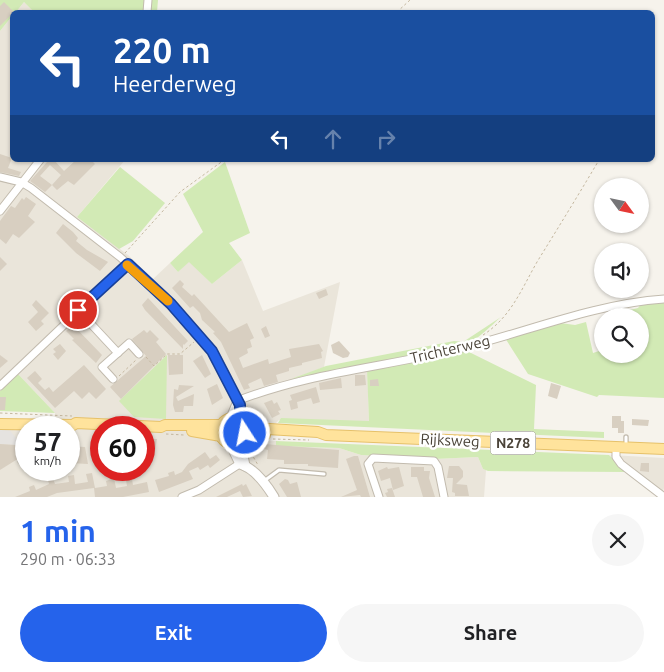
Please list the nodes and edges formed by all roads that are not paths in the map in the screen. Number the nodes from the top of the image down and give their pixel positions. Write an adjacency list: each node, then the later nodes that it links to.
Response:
1 (38, 162): 3 (street)
2 (0, 177): 3 (street)
3 (21, 182): 4 (street); 5 (street)
4 (0, 211)
5 (128, 264): 7 (street); 12 (street)
6 (664, 299): 12 (street, Trichterweg)
7 (78, 310): 8 (street); 11 (street)
8 (118, 353): 9 (street); 10 (street)
9 (141, 355)
10 (114, 379)
11 (0, 386)
12 (236, 401): 19 (street)
13 (0, 418): 14 (main road, Rijksweg / N278)
14 (15, 419)
15 (80, 423): 18 (main road, Rijksweg / N278)
16 (0, 424): 17 (main road, Rijksweg / N278)
17 (15, 425)
18 (198, 428): 19 (main road, Rijksweg / N278); 20 (main road, Rijksweg / N278)
19 (237, 428): 20 (main road); 22 (main road, N278); 23 (main road, Rijksweg / N278); 25 (street)
20 (221, 436): 22 (main road, N278)
21 (626, 436): 23 (lane)
22 (230, 443): 25 (street)
23 (621, 448): 24 (main road, Rijksweg / N278); 33 (street)
24 (664, 449)
25 (243, 464): 27 (street); 28 (street)
26 (324, 474): 27 (lane)
27 (263, 482): 30 (street)
28 (200, 494): 29 (street)
29 (182, 497)
30 (274, 497)
31 (379, 497): 32 (street)
32 (444, 497)
33 (664, 497)

